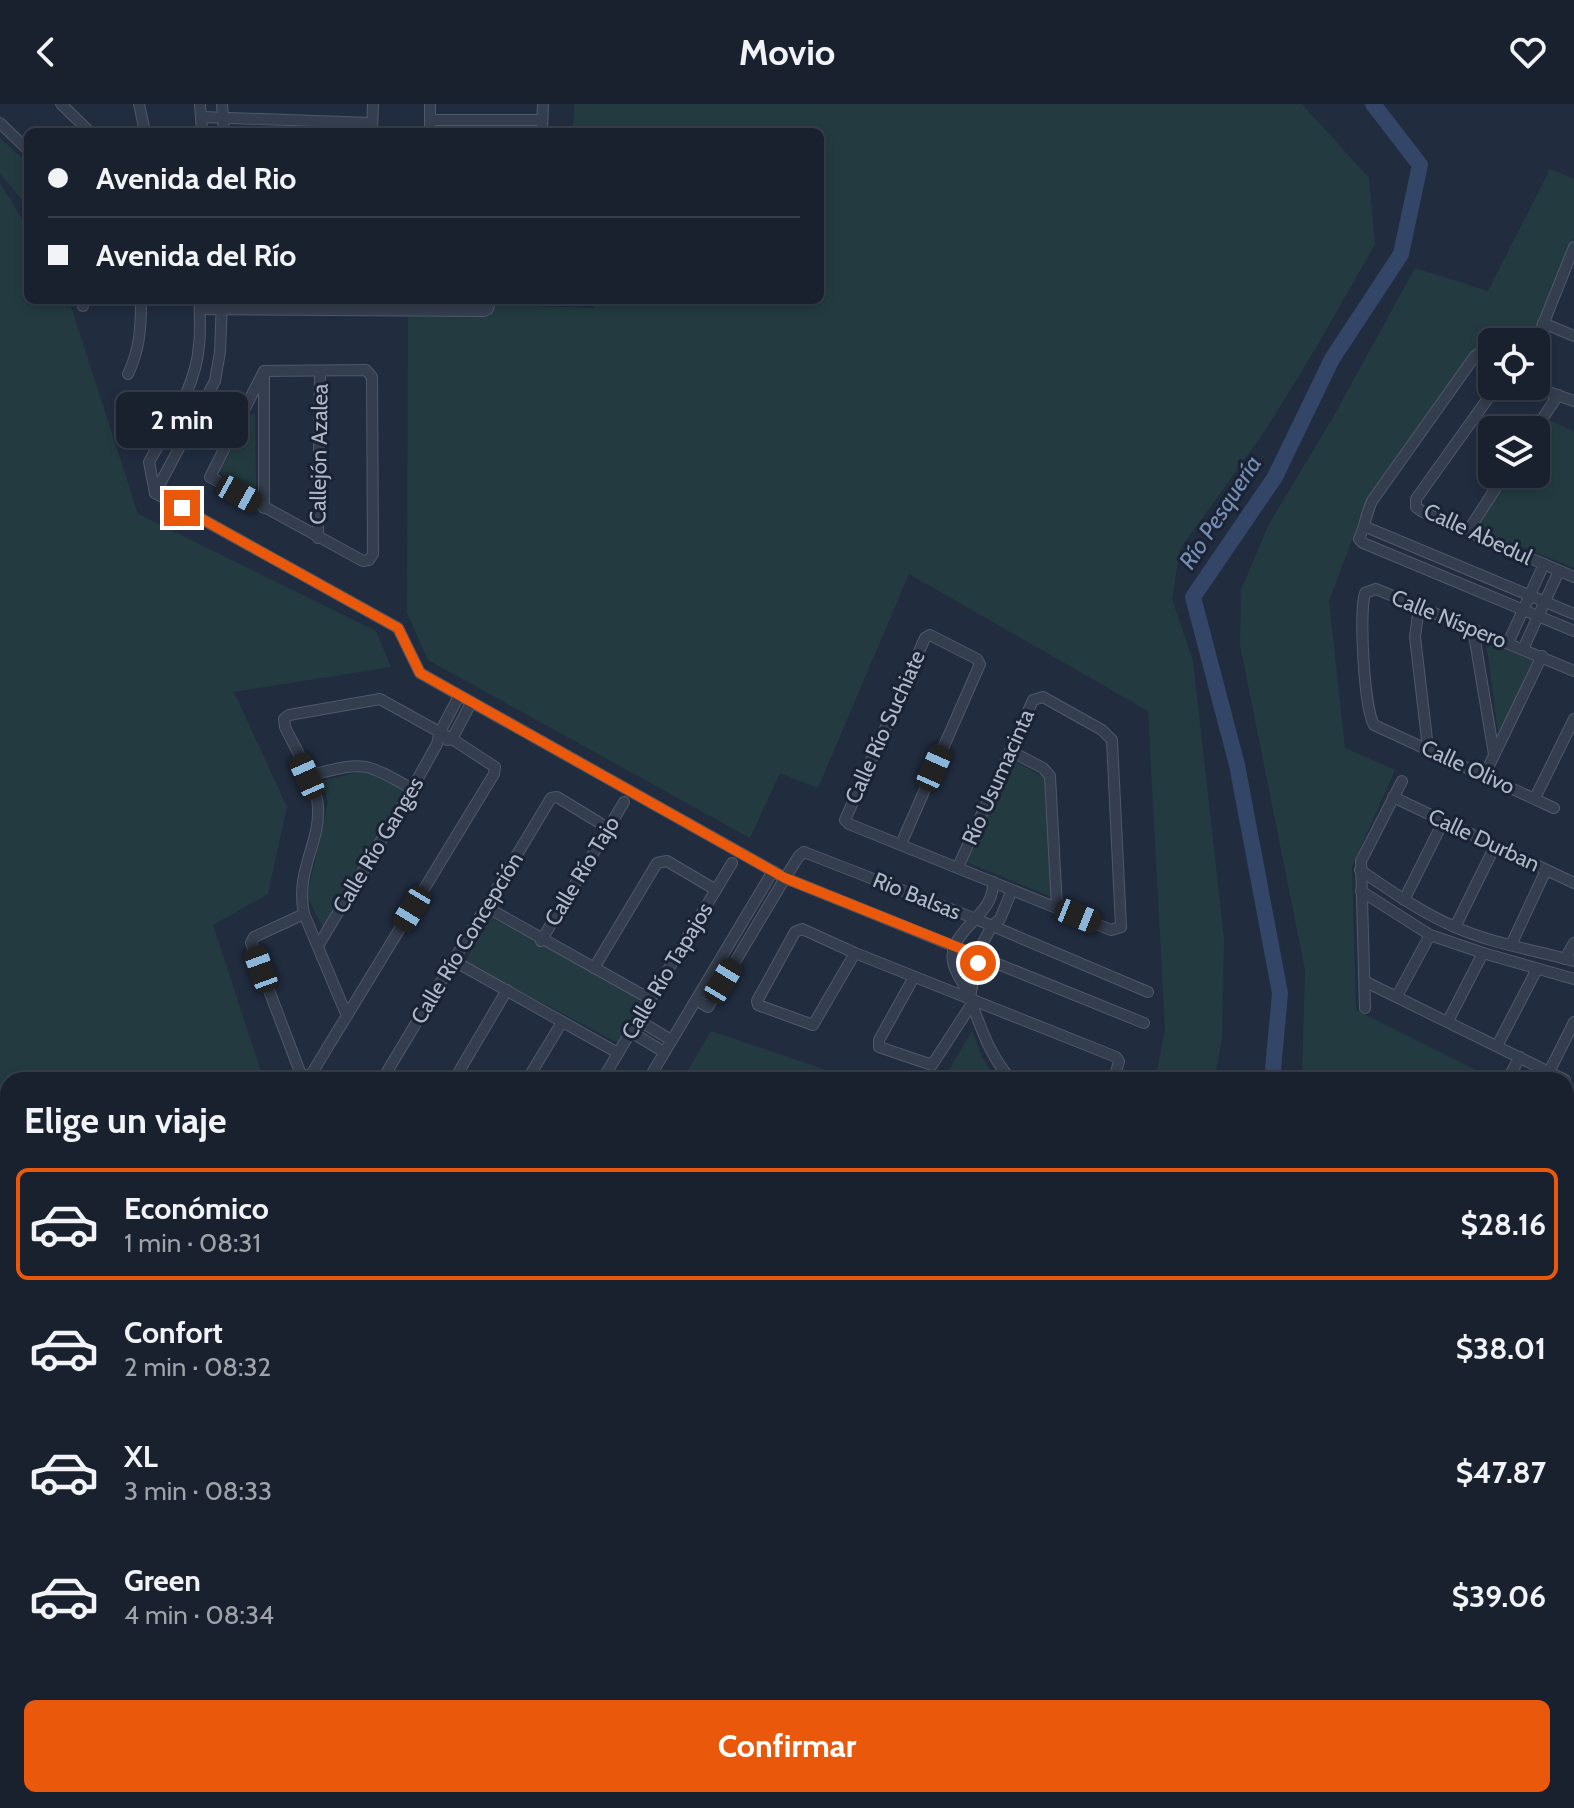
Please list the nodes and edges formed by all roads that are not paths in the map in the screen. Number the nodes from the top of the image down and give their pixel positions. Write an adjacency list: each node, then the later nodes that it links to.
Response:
1 (61, 104): 13 (street)
2 (139, 104): 14 (street)
3 (200, 104): 8 (street)
4 (222, 104): 9 (street)
5 (373, 104): 17 (street)
6 (430, 104): 12 (street)
7 (543, 104): 10 (street)
8 (202, 117): 9 (street); 15 (street)
9 (224, 118): 16 (street); 17 (street)
10 (542, 120): 12 (street); 18 (street)
11 (0, 123): 19 (street)
12 (430, 126)
13 (86, 128)
14 (144, 128)
15 (202, 128)
16 (224, 128)
17 (372, 128)
18 (542, 128)
19 (24, 146)
20 (1574, 247): 26 (street)
21 (141, 304): 32 (street)
22 (200, 304): 23 (street); 37 (street)
23 (222, 304): 25 (street); 38 (street)
24 (489, 304): 25 (street)
25 (395, 305)
26 (1543, 323): 27 (street); 28 (street)
27 (1541, 328)
28 (1574, 336)
29 (1478, 354): 45 (street)
30 (264, 371): 31 (street); 40 (street); 44 (street)
31 (320, 371): 47 (street, Callejón Azalea); 47 (street)
32 (128, 374)
33 (1550, 392): 34 (street)
34 (1558, 395): 36 (street); 39 (street)
35 (1487, 400): 46 (street, Calle Abedul)
36 (1574, 401)
37 (180, 405): 38 (street); 43 (street)
38 (198, 415): 40 (street); 41 (street); 43 (street)
39 (1544, 416)
40 (235, 426): 41 (street)
41 (228, 440): 44 (street)
42 (1496, 488): 46 (street)
43 (155, 493): 63 (street)
44 (264, 508): 47 (street)
45 (1366, 527): 51 (street); 54 (street)
46 (1468, 531): 48 (street, Calle Abedul)
47 (318, 538)
48 (1544, 564): 49 (street, Calle Abedul); 51 (street, Calle Abedul)
49 (1559, 571): 50 (street, Calle Abedul); 52 (street, Calle Abedul)
50 (1574, 577)
51 (1530, 595): 52 (street); 54 (street, Calle Abedul)
52 (1545, 602): 55 (street); 56 (street, Calle Abedul)
53 (1419, 606): 57 (street, Calle Níspero); 66 (street, Calle Níspero); 70 (street)
54 (1524, 610): 56 (street); 59 (street, Calle Abedul)
55 (1574, 614)
56 (1538, 616): 58 (street); 60 (street, Calle Abedul)
57 (1473, 629): 59 (street, Calle Níspero); 72 (street)
58 (1574, 631)
59 (1508, 643): 60 (street, Calle Níspero)
60 (1523, 649): 61 (street, Calle Níspero)
61 (1542, 656): 62 (street, Calle Níspero); 72 (street)
62 (1574, 671)
63 (459, 696): 64 (street); 67 (street, Calle Río Ganges)
64 (471, 703): 68 (street); 89 (street)
65 (1574, 719): 78 (street)
66 (1380, 729): 70 (street, Calle Olivo)
67 (440, 732): 68 (street); 69 (street, Calle Río Ganges); 74 (street)
68 (452, 739): 69 (street); 126 (street)
69 (437, 744): 76 (street, Calle Río Ganges)
70 (1428, 748): 73 (street, Calle Olivo)
71 (1010, 751): 86 (street, Río Usumacinta); 98 (street); 98 (street, Río Usumacinta)
72 (1494, 754): 73 (street)
73 (1485, 774): 78 (street, Calle Olivo)
74 (307, 776): 76 (street); 99 (street)
75 (1402, 781): 77 (street)
76 (412, 789): 107 (street, Calle Río Ganges)
77 (1393, 797): 81 (street, Calle Durban); 87 (street)
78 (1535, 798): 80 (street, Calle Olivo)
79 (624, 802): 82 (street, Calle Río Tajo)
80 (1554, 808)
81 (1443, 822): 84 (street, Calle Durban); 96 (street)
82 (608, 828): 97 (street, Calle Río Concepción); 104 (street, Calle Río Tajo)
83 (901, 844): 83 (street, Calle Río Suchiate); 86 (street)
84 (1495, 846): 88 (street, Calle Durban); 102 (street)
85 (732, 863): 93 (street, Calle Río Tapajos)
86 (958, 867): 91 (street, Río Usumacinta)
87 (1360, 870): 95 (street); 96 (street)
88 (1546, 870): 92 (street, Calle Durban); 106 (street)
89 (773, 871): 90 (street); 123 (street)
90 (785, 878): 100 (street, Rio Balsas); 108 (street); 123 (street)
91 (993, 882): 94 (street, Río Usumacinta); 100 (street)
92 (1574, 883)
93 (716, 890): 114 (street); 122 (street, Calle Río Tapajos)
94 (1012, 890): 98 (street, Río Usumacinta); 101 (street)
95 (1361, 891): 103 (street); 118 (street)
96 (1404, 900): 102 (street)
97 (486, 907): 104 (street); 113 (street, Calle Río Concepción)
98 (1057, 908)
99 (304, 914): 107 (street); 138 (street)
100 (976, 919): 101 (street, Rio Balsas); 108 (street)
101 (991, 927): 111 (street); 120 (street, Rio Balsas)
102 (1455, 927): 106 (street)
103 (1430, 935): 110 (street); 121 (street)
104 (542, 940): 114 (street)
105 (1574, 943): 112 (street)
106 (1511, 945): 112 (street)
107 (318, 946): 126 (street)
108 (954, 946): 111 (street); 124 (street)
109 (855, 953): 109 (street); 116 (street)
110 (1483, 953): 115 (street); 128 (street)
111 (977, 955): 124 (street); 131 (street)
112 (1570, 960)
113 (454, 961): 119 (street); 140 (street, Calle Río Concepción)
114 (594, 968): 122 (street)
115 (1537, 969): 117 (street); 134 (street)
116 (914, 977): 124 (street); 124 (street)
117 (1574, 979)
118 (1366, 982): 121 (street); 125 (street)
119 (507, 990): 129 (street); 141 (street)
120 (1148, 992)
121 (1397, 996): 128 (street)
122 (650, 999): 127 (street, Calle Río Tapajos)
123 (696, 1000): 133 (street)
124 (971, 1001): 145 (street); 146 (street)
125 (1365, 1008)
126 (347, 1016): 139 (street)
127 (638, 1020): 132 (street, Calle Río Tapajos); 133 (street)
128 (1448, 1021): 134 (street)
129 (562, 1022): 136 (street); 142 (street)
130 (1574, 1022): 148 (street)
131 (1144, 1023)
132 (631, 1032): 135 (street); 136 (street, Calle Río Tapajos)
133 (671, 1040): 135 (street)
134 (1497, 1046): 137 (street)
135 (664, 1052): 144 (street)
136 (618, 1053): 143 (street, Calle Río Tapajos)
137 (1520, 1057): 147 (street); 148 (street)
138 (300, 1072)
139 (313, 1072)
140 (387, 1072)
141 (459, 1072)
142 (532, 1072)
143 (607, 1072)
144 (653, 1072)
145 (1004, 1072)
146 (1116, 1072)
147 (1512, 1072)
148 (1549, 1072)

